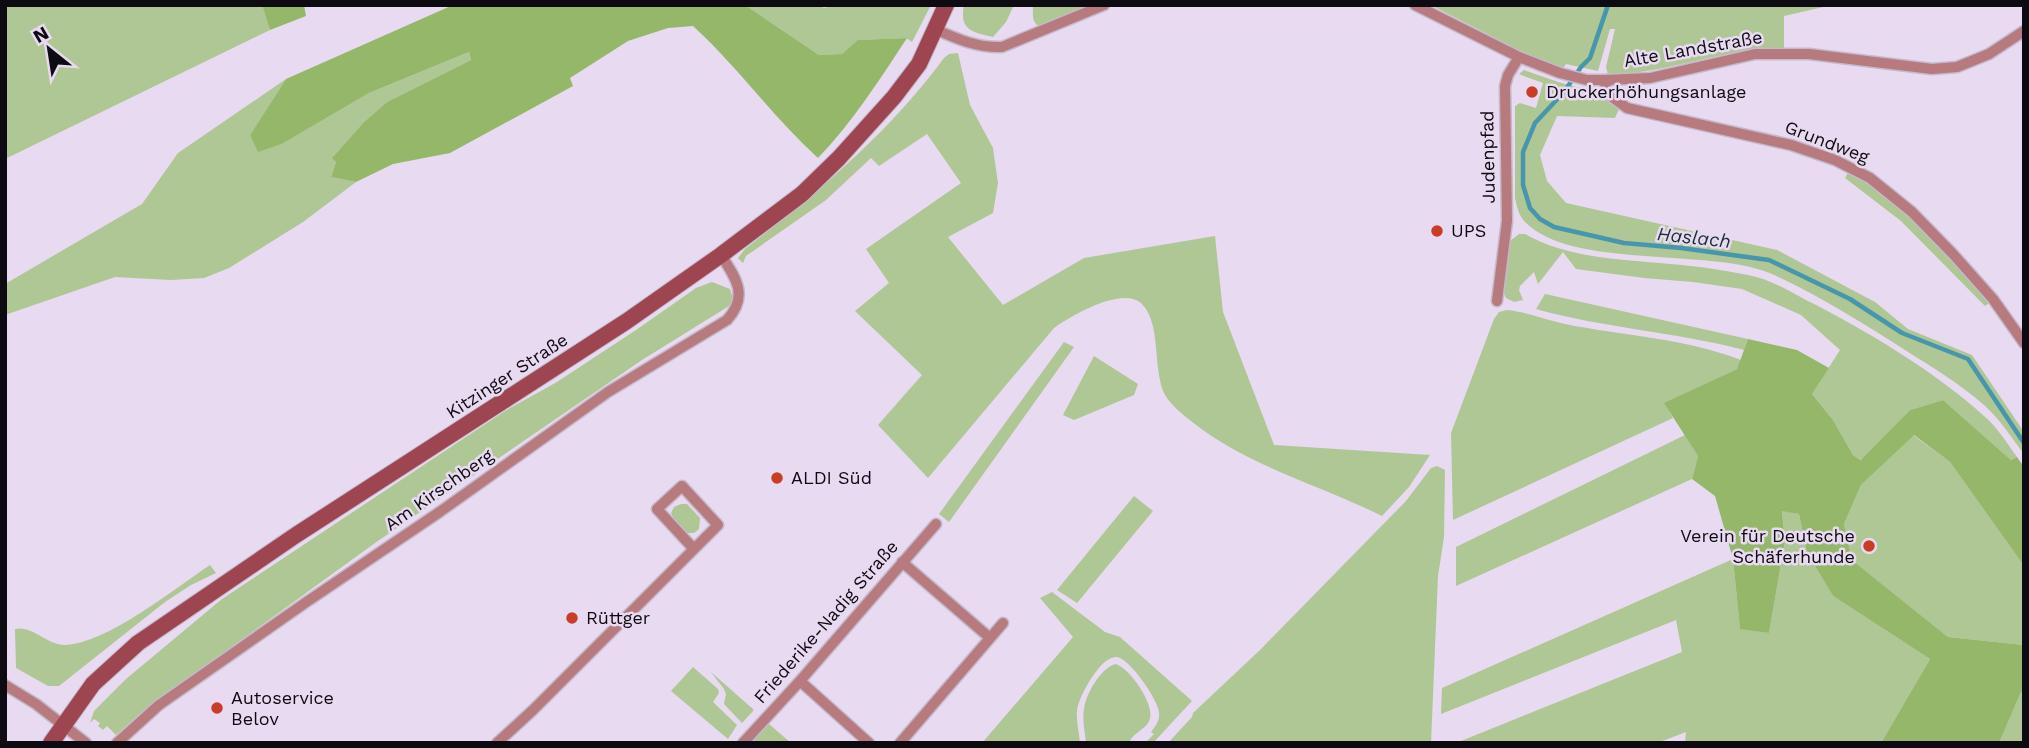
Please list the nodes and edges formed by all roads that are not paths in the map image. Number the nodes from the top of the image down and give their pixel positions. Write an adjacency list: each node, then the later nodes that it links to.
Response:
1 (946, 5): 4 (street, Kitzinger Straße)
2 (1104, 5): 4 (street)
3 (1415, 5): 6 (street, Alte Landstraße)
4 (937, 30): 8 (street, Kitzinger Straße)
5 (2024, 31): 7 (street, Alte Landstraße)
6 (1519, 57): 7 (street, Alte Landstraße); 9 (street, Judenpfad)
7 (1604, 80): 10 (street, Grundweg)
8 (721, 255): 18 (street, Kitzinger Straße); 21 (street, Am Kirschberg)
9 (1497, 301)
10 (2024, 343)
11 (936, 524): 13 (street, Friederike-Nadig Straße)
12 (693, 548): 12 (street); 22 (street)
13 (902, 562): 15 (street); 16 (street, Friederike-Nadig Straße)
14 (1003, 623): 15 (street)
15 (990, 638): 25 (street)
16 (800, 681): 23 (street, Friederike-Nadig Straße); 24 (street)
17 (5, 685): 18 (street)
18 (62, 726): 19 (street, Kitzinger Straße); 20 (street)
19 (51, 743)
20 (86, 743)
21 (117, 743)
22 (497, 743)
23 (743, 743)
24 (869, 743)
25 (900, 743)

